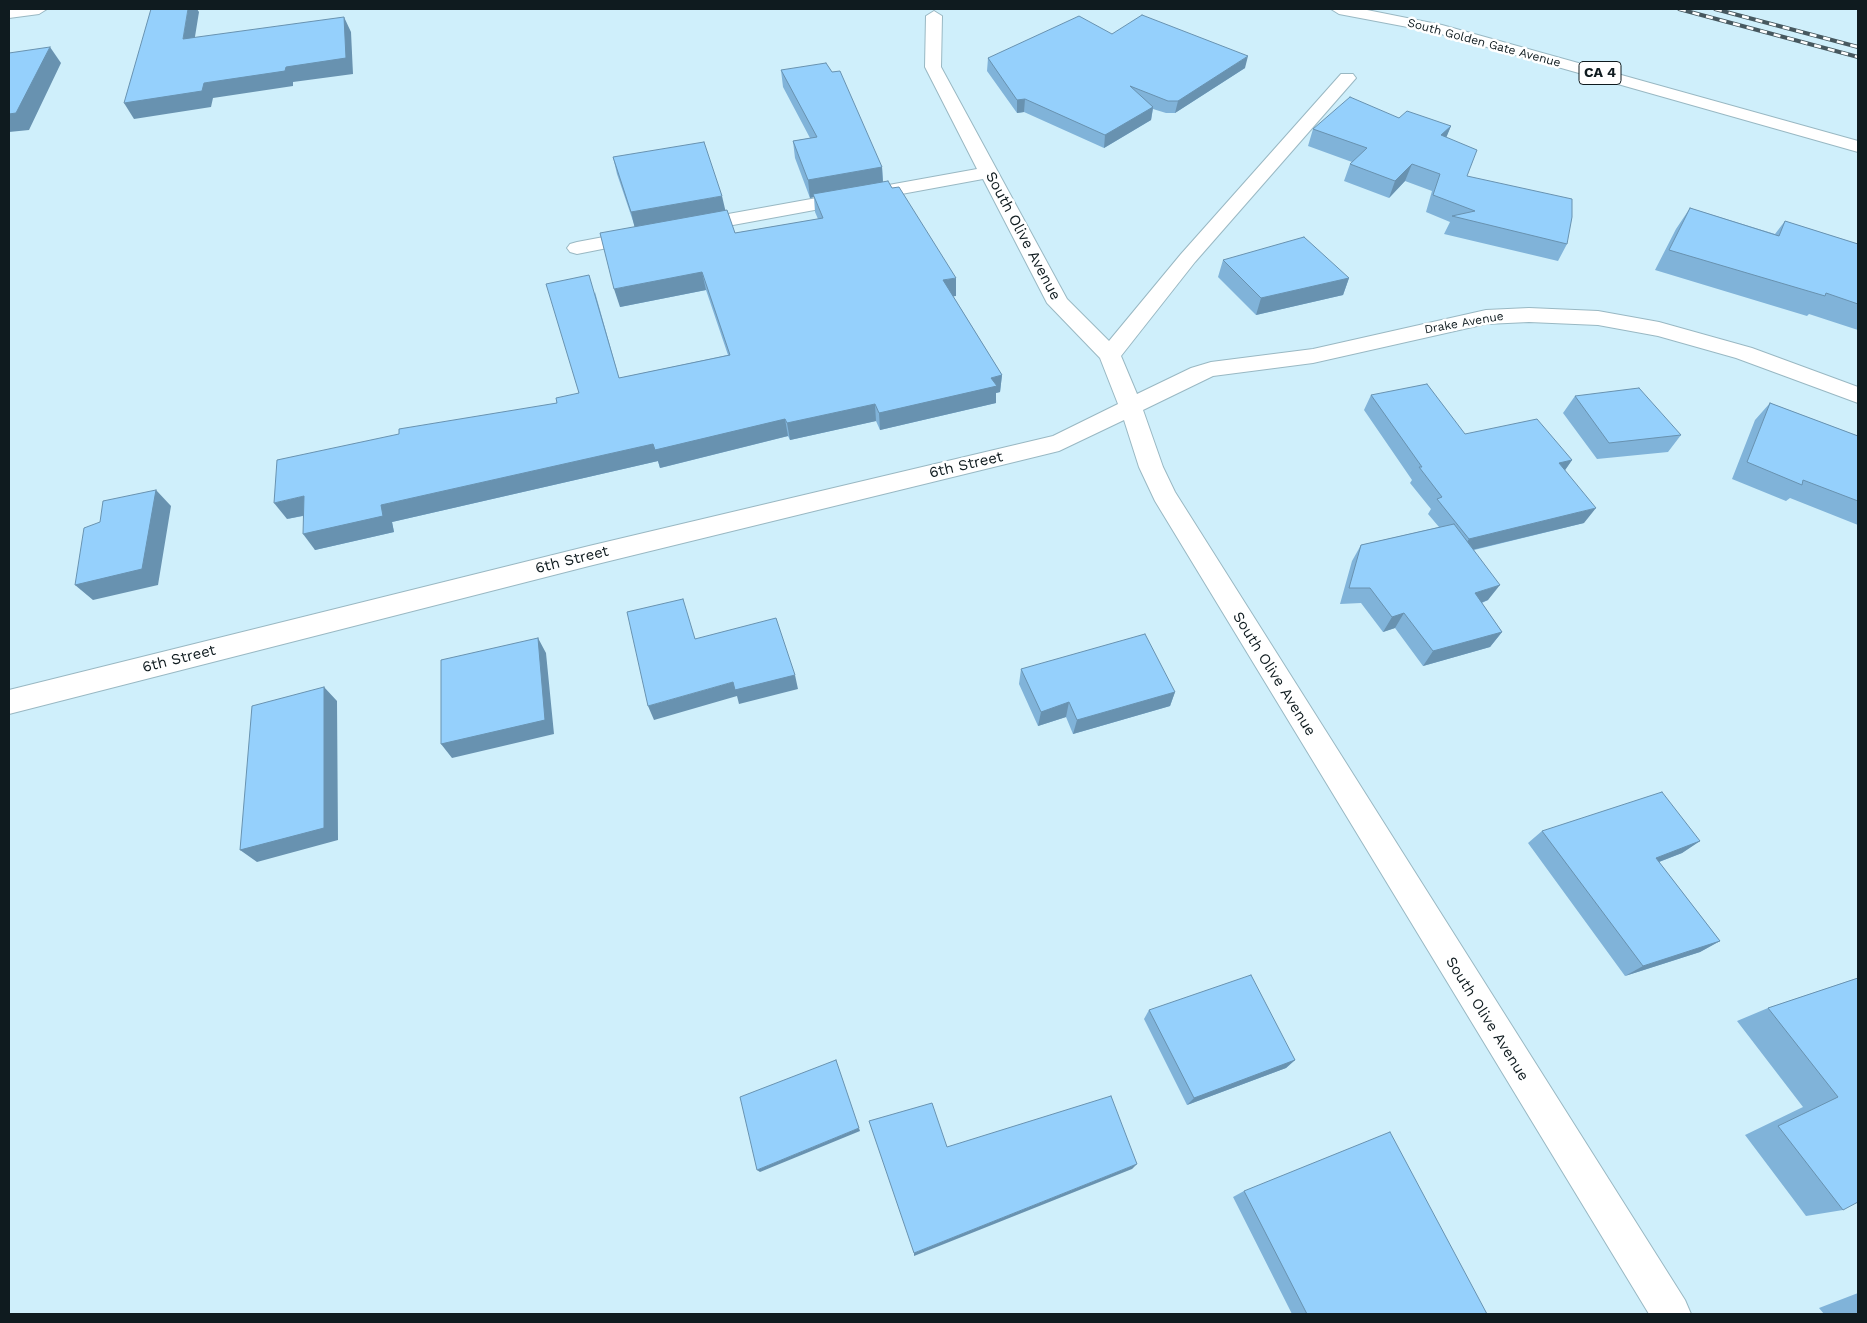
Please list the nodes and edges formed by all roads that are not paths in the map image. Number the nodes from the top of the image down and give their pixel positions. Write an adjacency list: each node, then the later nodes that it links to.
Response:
1 (39, 9): 3 (street)
2 (1339, 9): 6 (street, South Golden Gate Avenue / CA 4)
3 (9, 13)
4 (934, 16): 7 (street, South Olive Avenue)
5 (1347, 78): 9 (street)
6 (1858, 147)
7 (989, 172): 8 (street); 9 (street, South Olive Avenue)
8 (577, 248)
9 (1110, 355): 11 (street, South Olive Avenue)
10 (1858, 395): 11 (street, Drake Avenue)
11 (1131, 408): 12 (street, 6th Street); 13 (street, South Olive Avenue)
12 (9, 702)
13 (1670, 1314)

